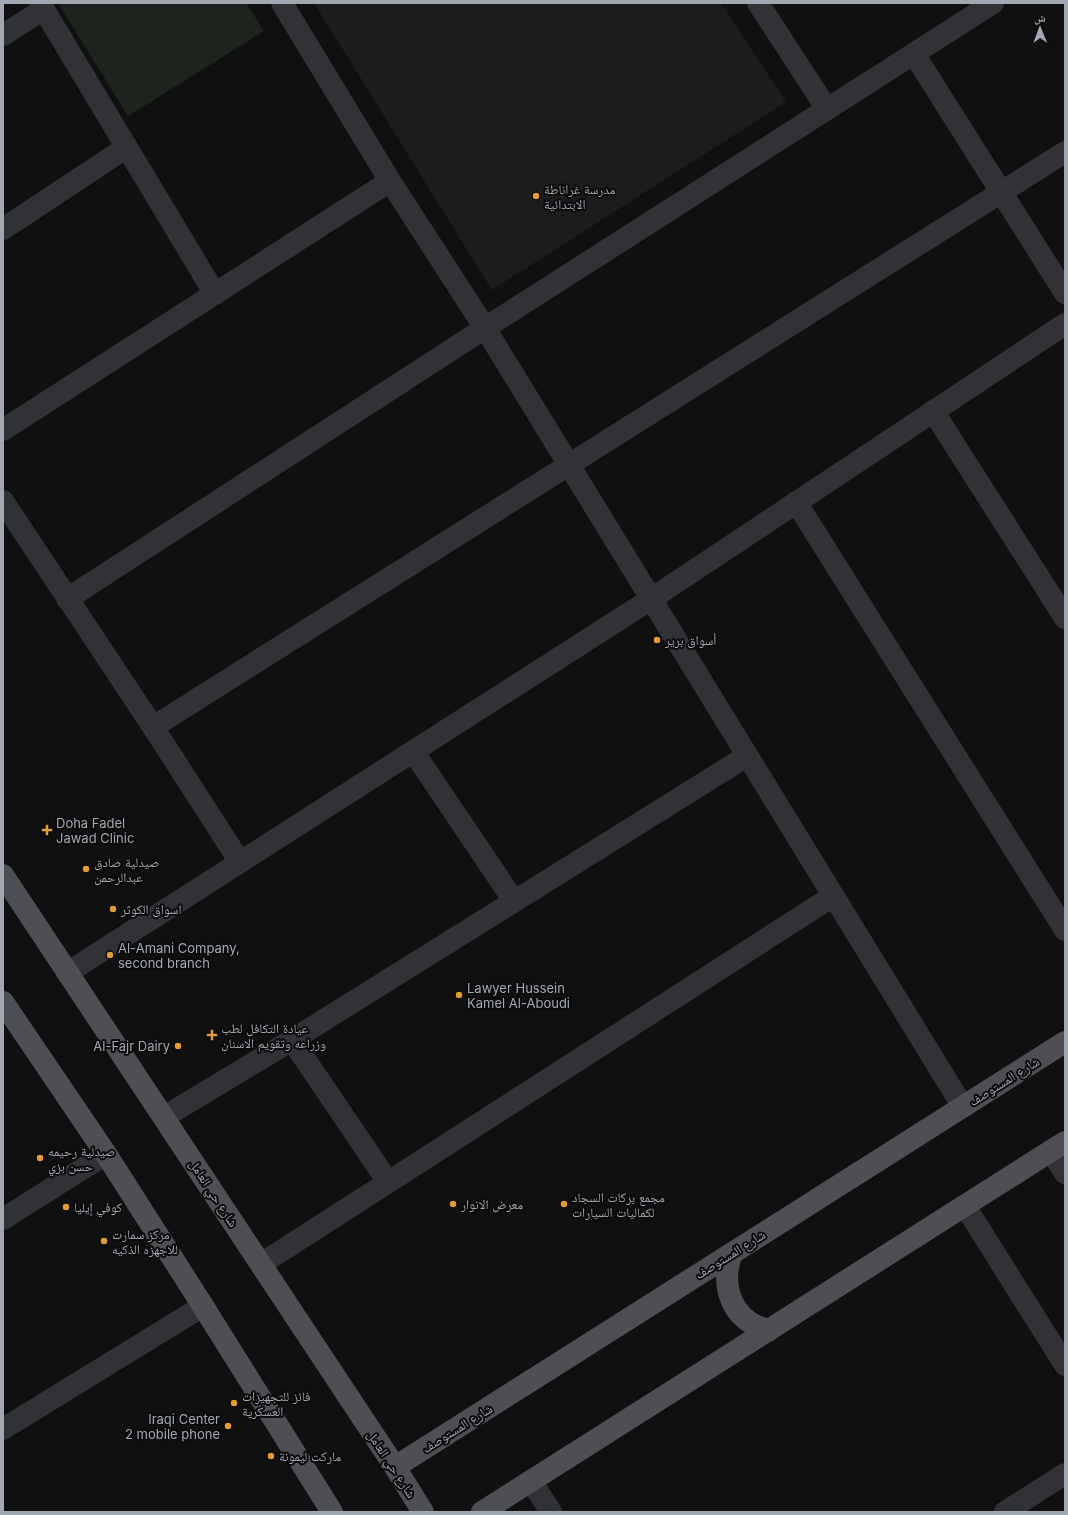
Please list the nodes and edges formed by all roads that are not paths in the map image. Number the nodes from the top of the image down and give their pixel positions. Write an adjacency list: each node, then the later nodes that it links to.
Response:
1 (282, 3): 10 (street)
2 (758, 3): 7 (street)
3 (993, 3): 6 (street)
4 (42, 6): 5 (street); 8 (street)
5 (3, 35)
6 (914, 54): 7 (street); 11 (street)
7 (827, 109): 16 (street)
8 (127, 147): 12 (street); 13 (street)
9 (1065, 152): 11 (street)
10 (390, 181): 13 (street); 16 (street)
11 (1001, 192): 14 (street); 19 (street)
12 (3, 229)
13 (216, 294): 18 (street)
14 (1065, 294)
15 (1065, 324): 17 (street)
16 (485, 328): 19 (street); 22 (street)
17 (933, 411): 21 (street); 24 (street)
18 (3, 430)
19 (568, 464): 23 (street); 25 (street)
20 (3, 501): 22 (street)
21 (796, 502): 23 (street); 32 (street)
22 (67, 598): 25 (street)
23 (651, 599): 26 (street); 27 (street)
24 (1065, 618)
25 (153, 727): 28 (street)
26 (413, 751): 28 (street); 31 (street)
27 (747, 756): 30 (street); 31 (street)
28 (240, 862): 33 (street)
29 (3, 875): 33 (main road, شارع حي العامل)
30 (833, 896): 37 (street); 42 (street)
31 (514, 901): 35 (street)
32 (1065, 930)
33 (67, 973): 38 (main road, شارع حي العامل)
34 (5, 1009): 40 (main road)
35 (292, 1040): 38 (street); 42 (street)
36 (1065, 1042): 37 (main road, شارع المستوصف)
37 (962, 1107): 45 (main road, شارع المستوصف)
38 (164, 1117): 46 (main road, شارع حي العامل)
39 (1058, 1147): 41 (street); 43 (main road)
40 (106, 1154): 44 (street); 47 (main road)
41 (1065, 1173)
42 (388, 1182): 46 (street)
43 (965, 1206): 48 (main road); 49 (street)
44 (3, 1219)
45 (732, 1253): 48 (main road); 51 (main road, شارع المستوصف)
46 (261, 1264): 51 (main road, شارع حي العامل)
47 (203, 1306): 50 (street); 54 (main road)
48 (768, 1331): 53 (main road)
49 (1065, 1365)
50 (3, 1429)
51 (395, 1467): 55 (main road, شارع حي العامل)
52 (1065, 1474): 58 (street)
53 (531, 1481): 56 (main road); 57 (street)
54 (331, 1512)
55 (423, 1512)
56 (482, 1512)
57 (551, 1512)
58 (1005, 1512)

